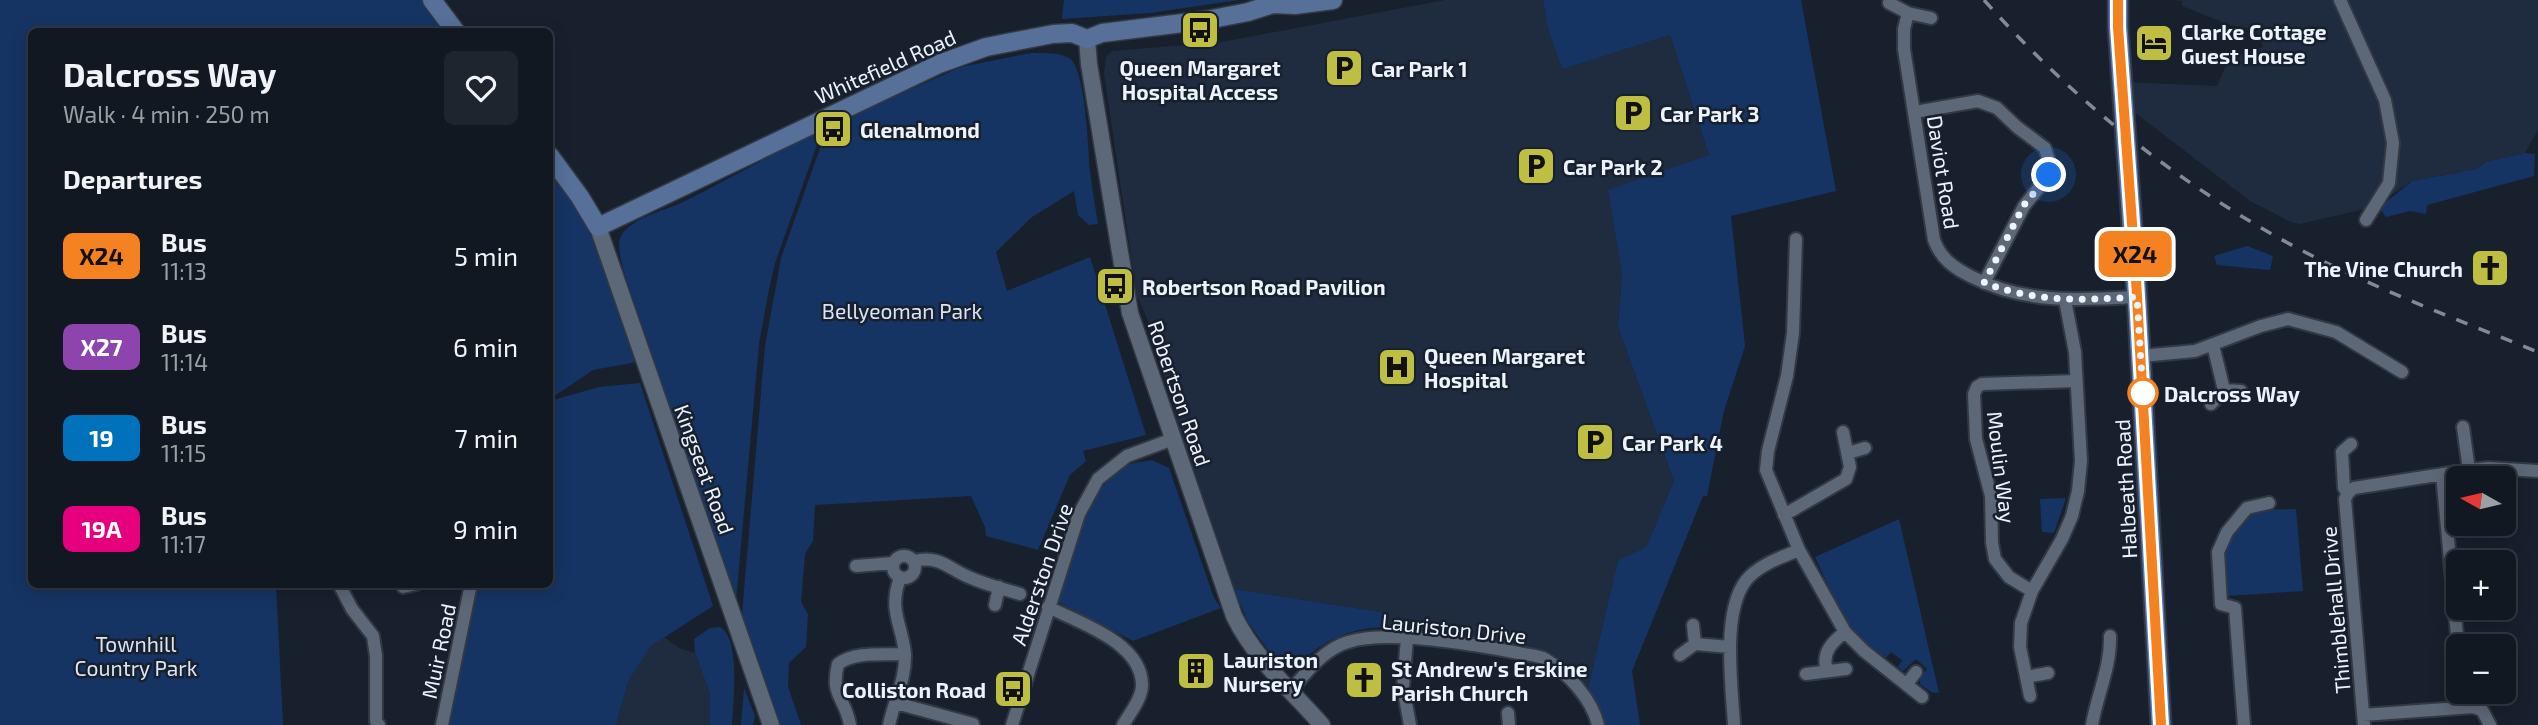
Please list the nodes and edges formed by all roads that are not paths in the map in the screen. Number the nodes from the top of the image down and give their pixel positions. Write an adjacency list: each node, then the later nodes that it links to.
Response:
1 (432, 0): 9 (main road)
2 (1333, 0): 5 (main road, Whitefield Road)
3 (2118, 0): 17 (main road, Halbeath Road)
4 (2340, 0): 13 (street)
5 (1273, 2): 10 (main road, Whitefield Road)
6 (1889, 3): 7 (street)
7 (1908, 13): 8 (street); 11 (street, Daviot Road)
8 (1931, 18)
9 (453, 28)
10 (1087, 39): 14 (main road, Whitefield Road); 28 (street, Robertson Road)
11 (1915, 112): 16 (street, Daviot Road); 16 (street)
12 (553, 160): 14 (main road)
13 (2366, 220)
14 (598, 227): 79 (street, Kingseat Road)
15 (1796, 239): 39 (street)
16 (1984, 283): 18 (street, Daviot Road)
17 (2137, 297): 18 (street, Daviot Road); 20 (main road, Halbeath Road)
18 (2065, 300): 22 (street)
19 (2213, 345): 20 (street); 21 (street); 23 (street)
20 (2141, 356): 90 (main road, Halbeath Road)
21 (2402, 372)
22 (2076, 382): 48 (street); 48 (street, Moulin Way)
23 (2224, 390): 24 (street); 25 (street)
24 (2241, 391)
25 (2211, 404)
26 (2463, 427): 32 (street)
27 (1843, 432): 31 (street)
28 (1173, 439): 51 (street, Alderston Drive); 68 (street, Robertson Road)
29 (2342, 447): 37 (street, Thimblehall Drive)
30 (1865, 448): 31 (street)
31 (1848, 453): 39 (street)
32 (2468, 466)
33 (2516, 470): 34 (street)
34 (2538, 471)
35 (2446, 473): 36 (street)
36 (2442, 474): 37 (street); 54 (street)
37 (2348, 493): 76 (street, Thimblehall Drive)
38 (2269, 503): 91 (street)
39 (1784, 515): 40 (street)
40 (1799, 550): 53 (street); 58 (street)
41 (914, 562): 42 (street); 44 (street); 45 (street)
42 (893, 564): 43 (street); 44 (street)
43 (856, 566)
44 (900, 578): 59 (street)
45 (999, 587): 49 (street); 50 (street)
46 (341, 588): 77 (street)
47 (471, 588): 78 (street, Muir Road)
48 (2032, 591): 66 (street)
49 (1020, 594)
50 (995, 605)
51 (1048, 607): 83 (street, Alderston Drive); 84 (street)
52 (1693, 625): 57 (street)
53 (1846, 632): 62 (street); 67 (street)
54 (2457, 634)
55 (2110, 636): 89 (street)
56 (1407, 638): 68 (street, Lauriston Drive); 86 (street); 87 (street, Lauriston Drive)
57 (1695, 644): 58 (street); 60 (street)
58 (1731, 647): 88 (street)
59 (905, 654): 71 (street); 80 (street)
60 (1680, 655)
61 (1846, 669): 62 (street)
62 (1827, 671): 65 (street)
63 (1916, 672): 67 (street)
64 (2048, 673): 66 (street)
65 (1806, 674)
66 (2026, 677): 69 (street)
67 (1907, 684): 70 (street)
68 (1291, 690): 85 (street, Robertson Road)
69 (2030, 696)
70 (1922, 697)
71 (896, 703): 81 (street); 82 (street)
72 (2463, 704): 73 (street)
73 (2463, 707): 75 (street); 92 (street)
74 (983, 713): 82 (street)
75 (2394, 719): 76 (street)
76 (2363, 720)
77 (379, 725)
78 (442, 725)
79 (771, 725)
80 (850, 725)
81 (889, 725)
82 (973, 725)
83 (1012, 725)
84 (1123, 725)
85 (1322, 725)
86 (1410, 725)
87 (1598, 725)
88 (1734, 725)
89 (2092, 725)
90 (2161, 725)
91 (2244, 725)
92 (2490, 725)

